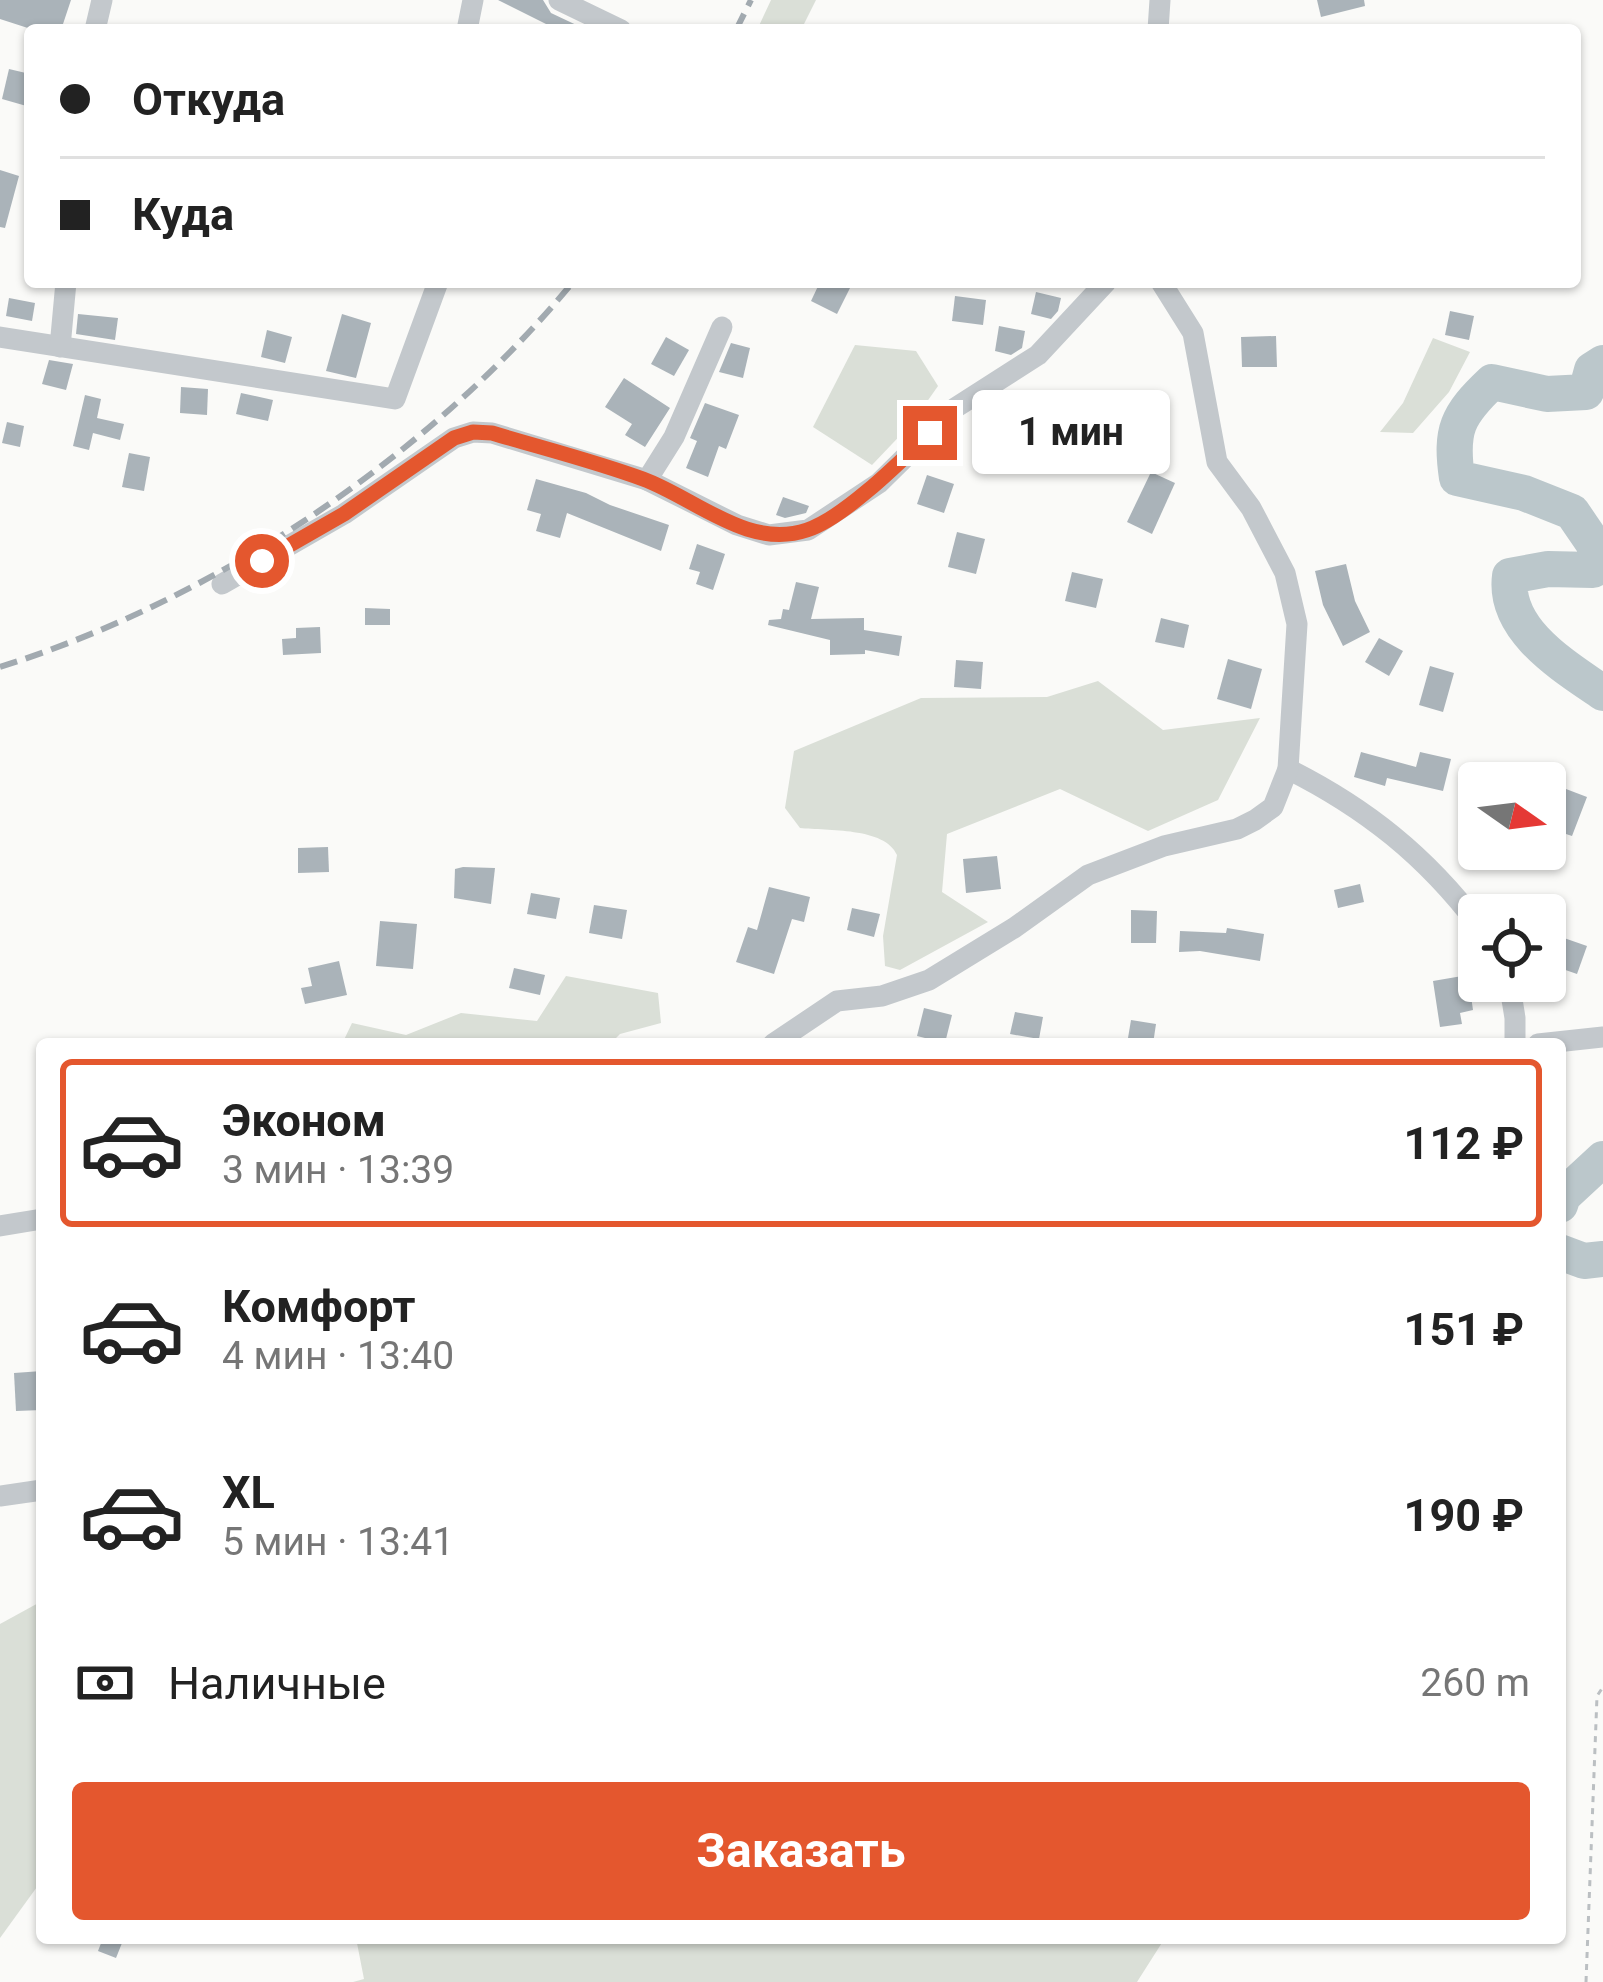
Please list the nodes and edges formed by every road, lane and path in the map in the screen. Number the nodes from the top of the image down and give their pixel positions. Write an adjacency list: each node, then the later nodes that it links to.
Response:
1 (559, 0): 2 (street)
2 (609, 24)
3 (65, 288): 9 (street)
4 (436, 288): 9 (street)
5 (1100, 288): 10 (street)
6 (1165, 288): 12 (street)
7 (722, 327): 10 (street)
8 (0, 338): 9 (street)
9 (60, 346)
10 (647, 480): 11 (street)
11 (222, 584)
12 (1288, 770): 13 (street); 16 (street)
13 (1458, 903)
14 (1513, 1002): 17 (street)
15 (1603, 1037): 18 (street)
16 (782, 1038)
17 (1515, 1038)
18 (1566, 1041)
19 (36, 1220): 20 (street)
20 (0, 1226)
21 (36, 1491): 22 (street)
22 (0, 1496)
23 (1603, 1687): 24 (path)
24 (1586, 1982)

